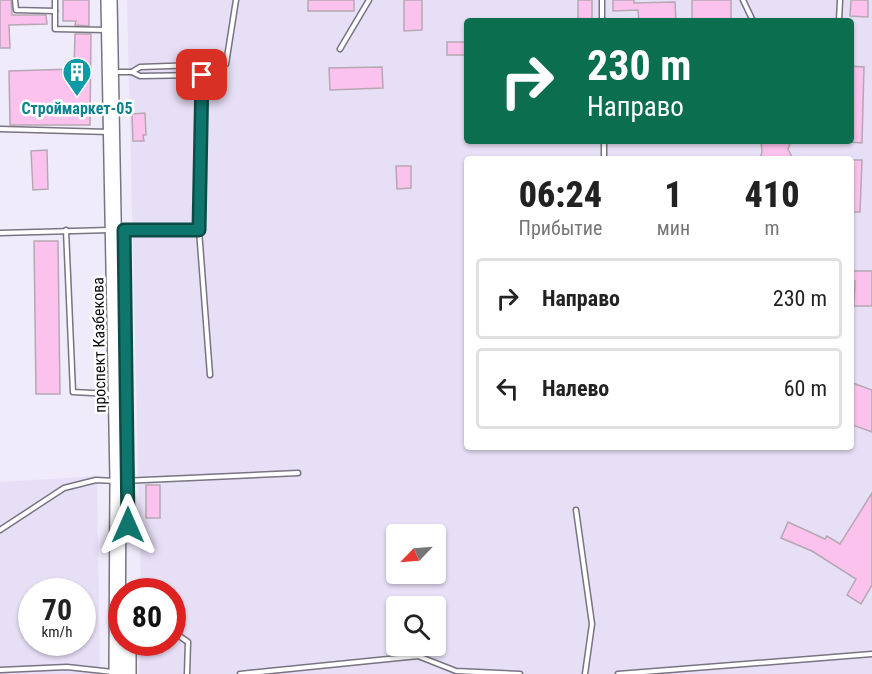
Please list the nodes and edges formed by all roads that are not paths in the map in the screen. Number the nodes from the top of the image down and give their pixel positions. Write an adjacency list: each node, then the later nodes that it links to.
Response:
1 (15, 0): 8 (lane)
2 (55, 0): 8 (lane)
3 (236, 0): 14 (lane)
4 (369, 0): 13 (lane)
5 (602, 0): 10 (lane)
6 (743, 0): 11 (lane)
7 (840, 0): 12 (lane)
8 (55, 11): 9 (lane)
9 (114, 12): 14 (highway, проспект Казбекова); 16 (highway, проспект Казбекова)
10 (602, 18)
11 (752, 18)
12 (838, 18)
13 (340, 49)
14 (125, 72): 18 (highway, проспект Казбекова); 19 (lane)
15 (0, 129): 16 (lane)
16 (112, 132): 18 (highway, проспект Казбекова)
17 (66, 230): 18 (lane); 20 (lane); 22 (lane)
18 (120, 230): 19 (lane); 22 (highway, проспект Казбекова); 24 (highway, проспект Казбекова)
19 (199, 230): 21 (lane)
20 (0, 233)
21 (210, 375)
22 (117, 394): 24 (highway, проспект Казбекова)
23 (298, 473): 24 (lane)
24 (123, 481): 26 (lane); 27 (highway, проспект Казбекова); 34 (highway, проспект Казбекова)
25 (576, 510): 38 (lane)
26 (0, 530)
27 (127, 578)
28 (186, 641): 35 (lane)
29 (872, 654): 39 (lane)
30 (125, 656): 34 (highway)
31 (0, 670): 34 (lane)
32 (267, 672): 33 (lane); 36 (lane)
33 (455, 673): 37 (lane)
34 (121, 674)
35 (187, 674)
36 (240, 674)
37 (520, 674)
38 (585, 674)
39 (618, 674)

